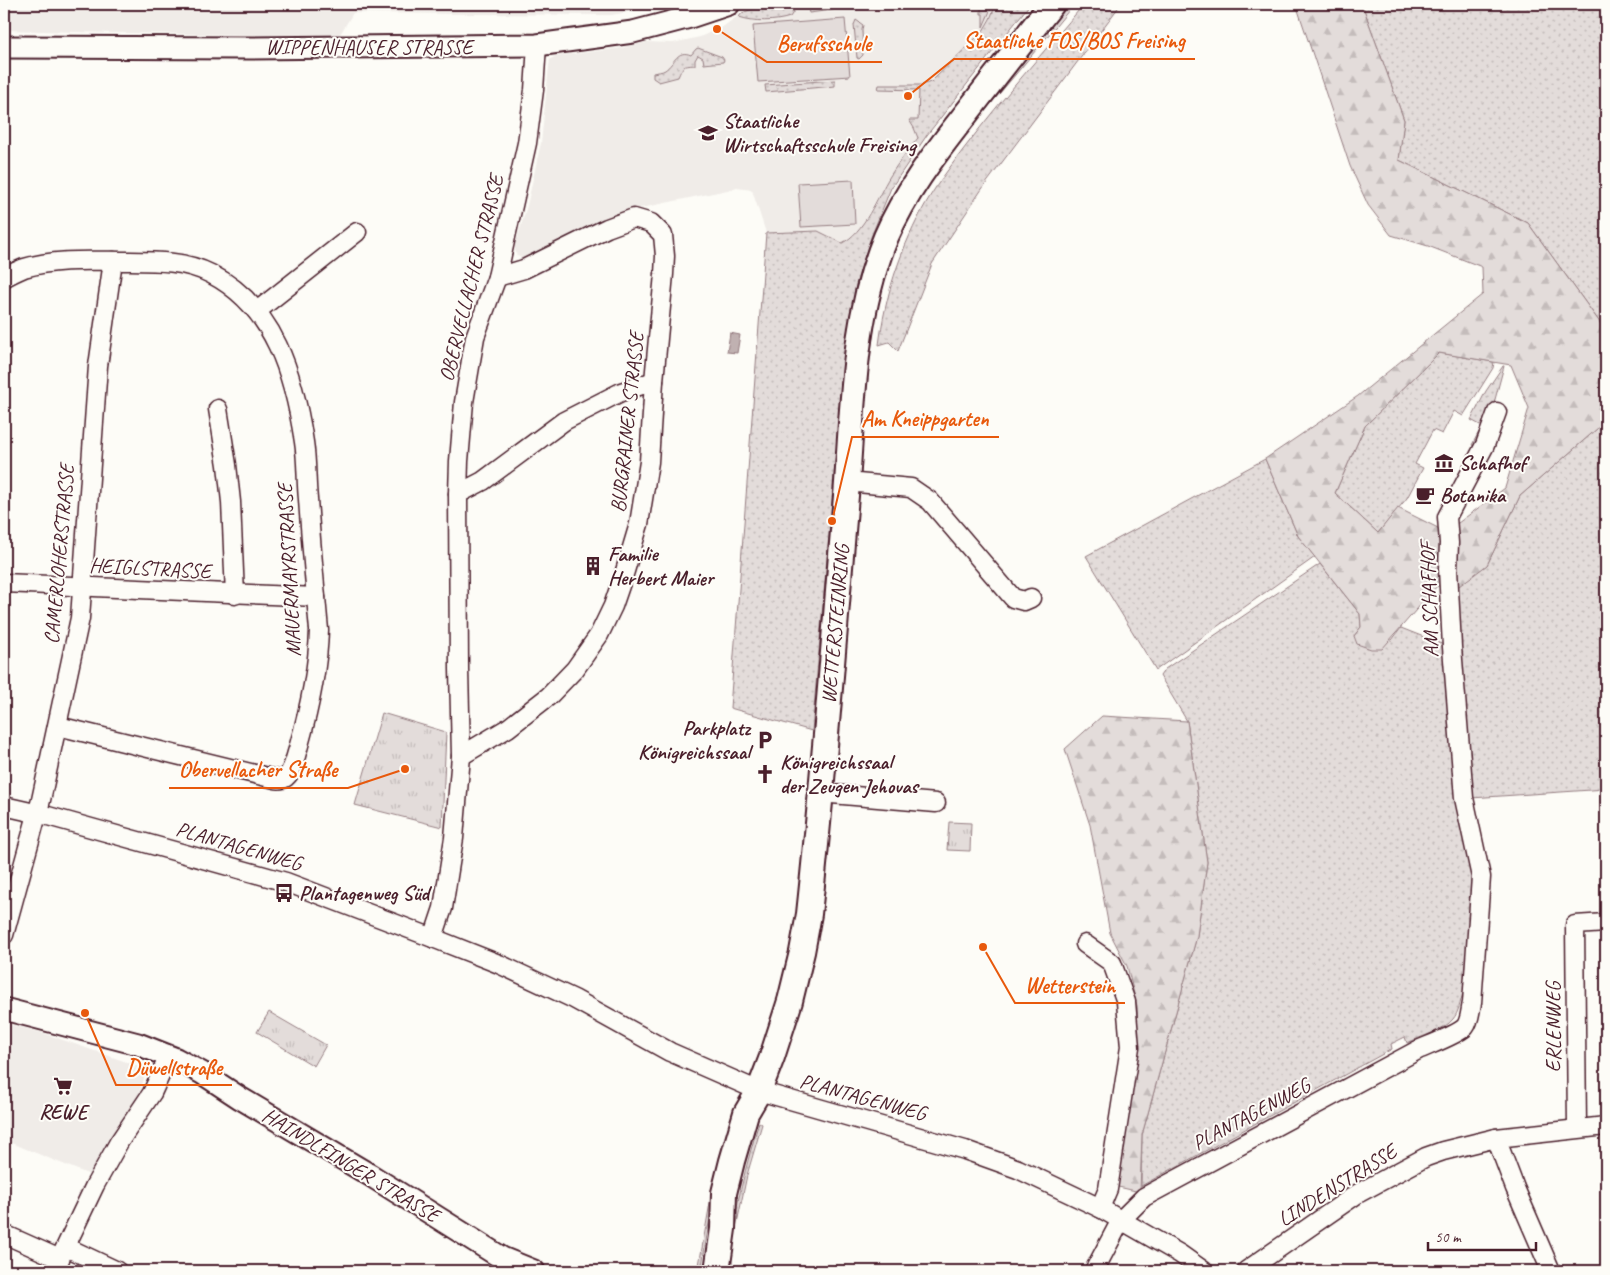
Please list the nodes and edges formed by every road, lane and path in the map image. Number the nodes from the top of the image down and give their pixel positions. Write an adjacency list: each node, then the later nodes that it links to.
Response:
1 (729, 4): 3 (street, WIPPENHAUSER STRASSE)
2 (1052, 4): 13 (main road, WETTERSTEINRING)
3 (537, 45): 4 (street, WIPPENHAUSER STRASSE); 7 (street, OBERVELLACHER STRASSE)
4 (4, 47)
5 (357, 232): 9 (street)
6 (113, 261): 8 (street, MAUERMAYRSTRASSE); 9 (street, MAUERMAYRSTRASSE); 16 (street, CAMERLOHERSTRASSE)
7 (497, 277): 10 (street, BURGRAINER STRASSE); 14 (street, OBERVELLACHER STRASSE)
8 (4, 278)
9 (257, 310): 18 (street, MAUERMAYRSTRASSE)
10 (654, 381): 14 (street); 21 (street, BURGRAINER STRASSE)
11 (218, 409): 17 (street, HEIGLSTRASSE)
12 (1497, 412): 23 (street, AM SCHAFHOF)
13 (847, 482): 19 (street); 22 (main road, WETTERSTEINRING)
14 (458, 494): 21 (street, OBERVELLACHER STRASSE)
15 (4, 583): 16 (street, HEIGLSTRASSE)
16 (83, 588): 17 (street, HEIGLSTRASSE); 20 (street, CAMERLOHERSTRASSE)
17 (235, 595): 18 (street, HEIGLSTRASSE)
18 (316, 598): 20 (street, MAUERMAYRSTRASSE)
19 (1031, 598)
20 (58, 726): 26 (street, CAMERLOHERSTRASSE)
21 (461, 756): 29 (street, OBERVELLACHER STRASSE)
22 (820, 793): 24 (street); 33 (main road, WETTERSTEINRING)
23 (1464, 798): 38 (street, PLANTAGENWEG)
24 (936, 803)
25 (4, 806): 26 (street, PLANTAGENWEG)
26 (37, 814): 28 (street, CAMERLOHERSTRASSE); 29 (street, PLANTAGENWEG)
27 (1606, 923): 35 (street, ERLENWEG)
28 (4, 934)
29 (433, 938): 33 (street, PLANTAGENWEG)
30 (1085, 944): 37 (street)
31 (4, 1009): 32 (street, HAINDLFINGER STRASSE)
32 (169, 1056): 40 (street); 42 (street, HAINDLFINGER STRASSE)
33 (759, 1092): 37 (street, PLANTAGENWEG); 43 (main road, WETTERSTEINRING)
34 (1606, 1126): 35 (street, LINDENSTRASSE)
35 (1577, 1128): 36 (street, LINDENSTRASSE)
36 (1496, 1138): 46 (street, LINDENSTRASSE); 47 (street)
37 (1100, 1208): 38 (street, PLANTAGENWEG)
38 (1121, 1220): 44 (street); 45 (street)
39 (4, 1234): 40 (street)
40 (60, 1259): 41 (street)
41 (117, 1271)
42 (534, 1271)
43 (717, 1271)
44 (1094, 1271)
45 (1204, 1271)
46 (1246, 1271)
47 (1551, 1271)

